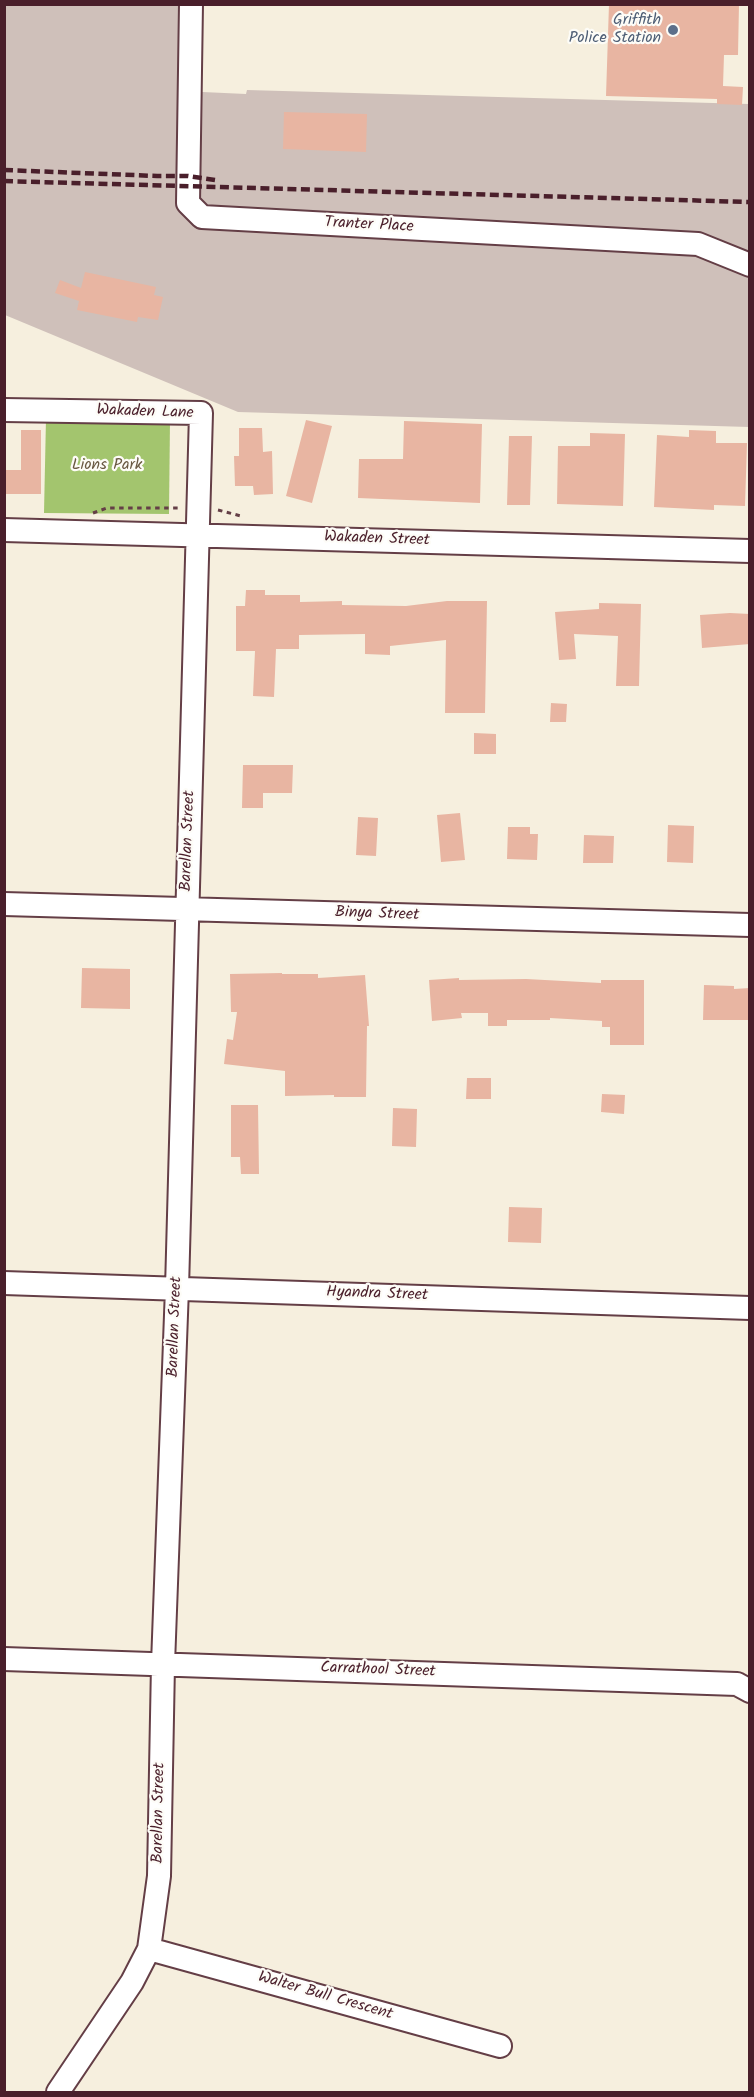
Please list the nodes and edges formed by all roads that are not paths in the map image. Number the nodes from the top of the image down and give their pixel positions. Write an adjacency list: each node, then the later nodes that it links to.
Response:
1 (191, 4): 2 (street, Tranter Place)
2 (750, 265)
3 (4, 410): 5 (street, Wakaden Lane)
4 (4, 530): 5 (street, Wakaden Street)
5 (197, 535): 6 (street, Wakaden Street); 8 (street, Barellan Street)
6 (750, 551)
7 (4, 904): 8 (street, Binya Street)
8 (187, 910): 9 (street, Binya Street); 11 (street, Barellan Street)
9 (750, 925)
10 (4, 1283): 11 (street, Hyandra Street)
11 (177, 1288): 12 (street, Hyandra Street); 14 (street, Barellan Street)
12 (750, 1308)
13 (4, 1659): 14 (street, Carrathool Street)
14 (163, 1664): 15 (street, Carrathool Street); 16 (street, Barellan Street)
15 (750, 1691)
16 (149, 1948): 17 (street, Walter Bull Crescent); 18 (street, Barellan Street)
17 (500, 2046)
18 (58, 2092)

